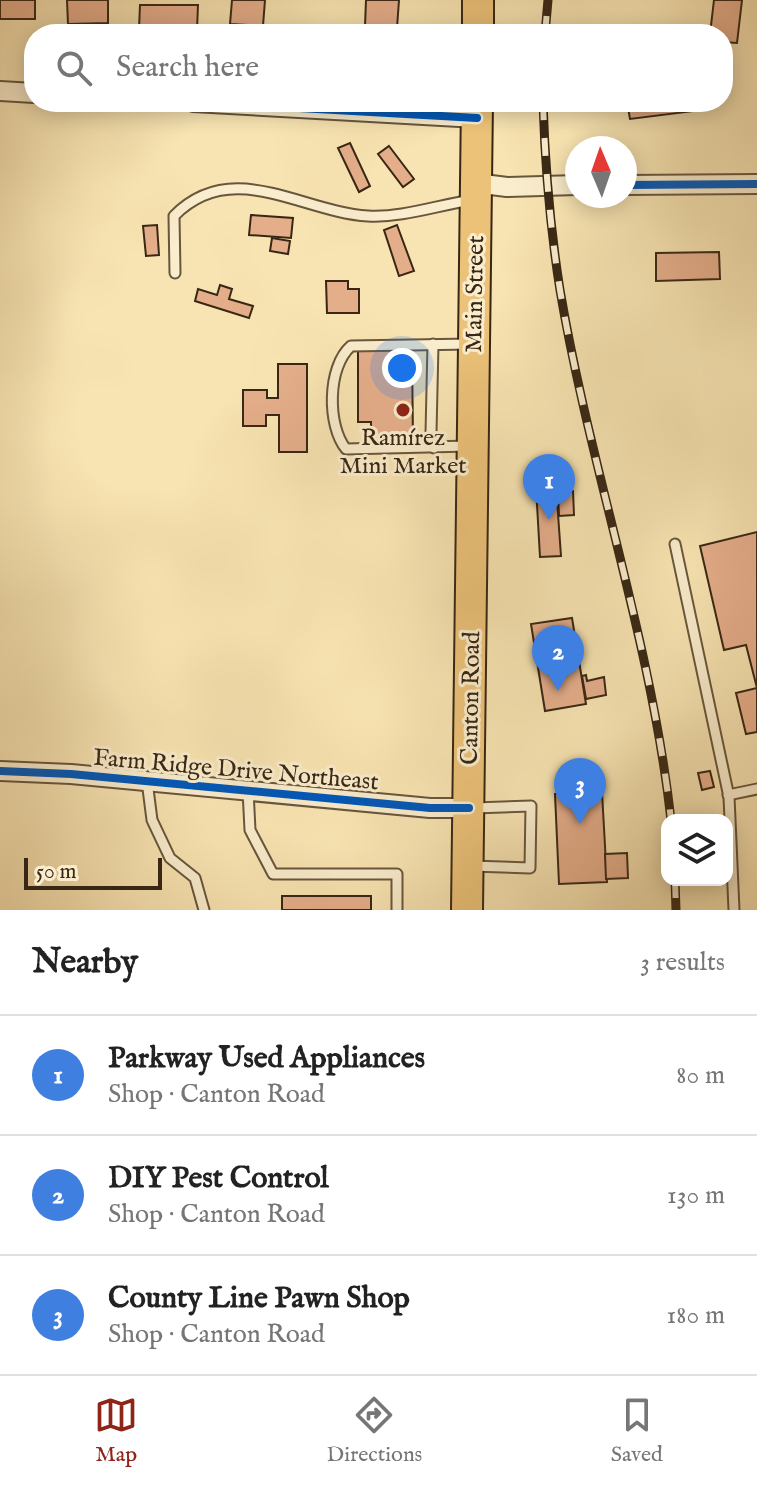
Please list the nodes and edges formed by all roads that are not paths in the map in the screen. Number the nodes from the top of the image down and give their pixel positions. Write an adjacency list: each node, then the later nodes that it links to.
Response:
1 (478, 0): 2 (main road)
2 (478, 24)
3 (0, 91): 4 (street)
4 (24, 92)
5 (477, 112): 9 (main road, Main Street)
6 (757, 184): 8 (street)
7 (565, 185): 9 (street)
8 (637, 185)
9 (475, 191): 10 (lane); 12 (main road, Main Street)
10 (175, 273)
11 (433, 344): 12 (lane); 14 (lane); 14 (lane)
12 (474, 344): 13 (main road, Main Street)
13 (472, 446): 14 (lane); 15 (main road, Main Street)
14 (434, 448)
15 (472, 486): 22 (main road, Canton Road)
16 (675, 544): 21 (lane)
17 (0, 771): 18 (street, Farm Ridge Drive Northeast)
18 (147, 781): 20 (street, Farm Ridge Drive Northeast); 24 (lane)
19 (757, 789): 21 (lane)
20 (248, 790): 22 (street, Farm Ridge Drive Northeast); 25 (lane)
21 (728, 795): 27 (lane)
22 (469, 808): 23 (main road, Canton Road); 23 (lane)
23 (468, 866): 26 (main road, Canton Road)
24 (204, 910)
25 (397, 910)
26 (467, 910)
27 (734, 910)

